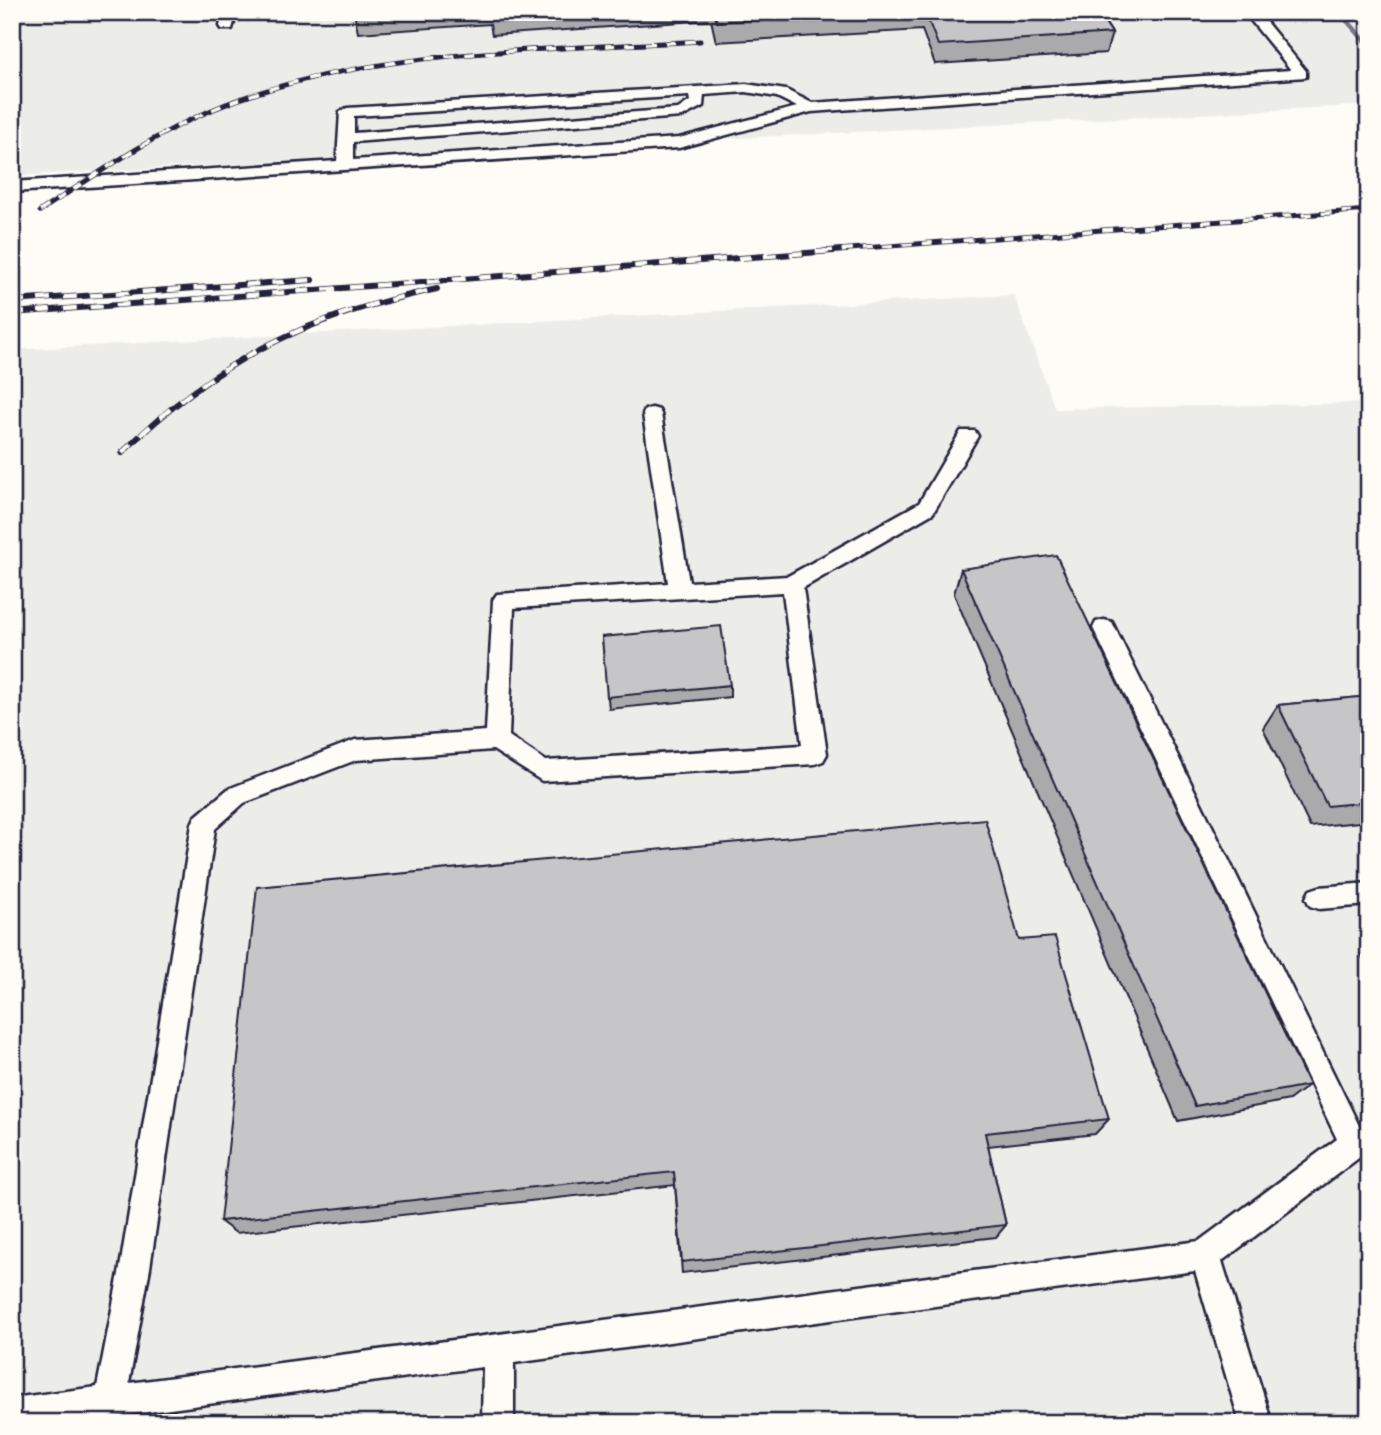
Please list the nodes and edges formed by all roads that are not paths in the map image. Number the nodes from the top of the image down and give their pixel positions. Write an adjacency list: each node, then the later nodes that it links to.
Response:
1 (1251, 12): 4 (lane)
2 (781, 93): 3 (lane); 4 (lane)
3 (696, 96): 5 (lane); 5 (lane)
4 (810, 108): 6 (lane)
5 (346, 138): 6 (lane)
6 (345, 165): 7 (lane)
7 (12, 187)
8 (652, 414): 11 (lane)
9 (968, 436): 10 (lane)
10 (792, 583): 11 (lane); 13 (lane)
11 (679, 589): 13 (lane)
12 (1104, 628): 16 (lane)
13 (497, 740): 18 (lane)
14 (1369, 894): 15 (lane)
15 (1319, 898)
16 (1205, 1255): 17 (lane); 21 (lane)
17 (499, 1349): 18 (lane); 20 (lane)
18 (110, 1401): 19 (lane)
19 (12, 1414)
20 (498, 1423)
21 (1256, 1423)

